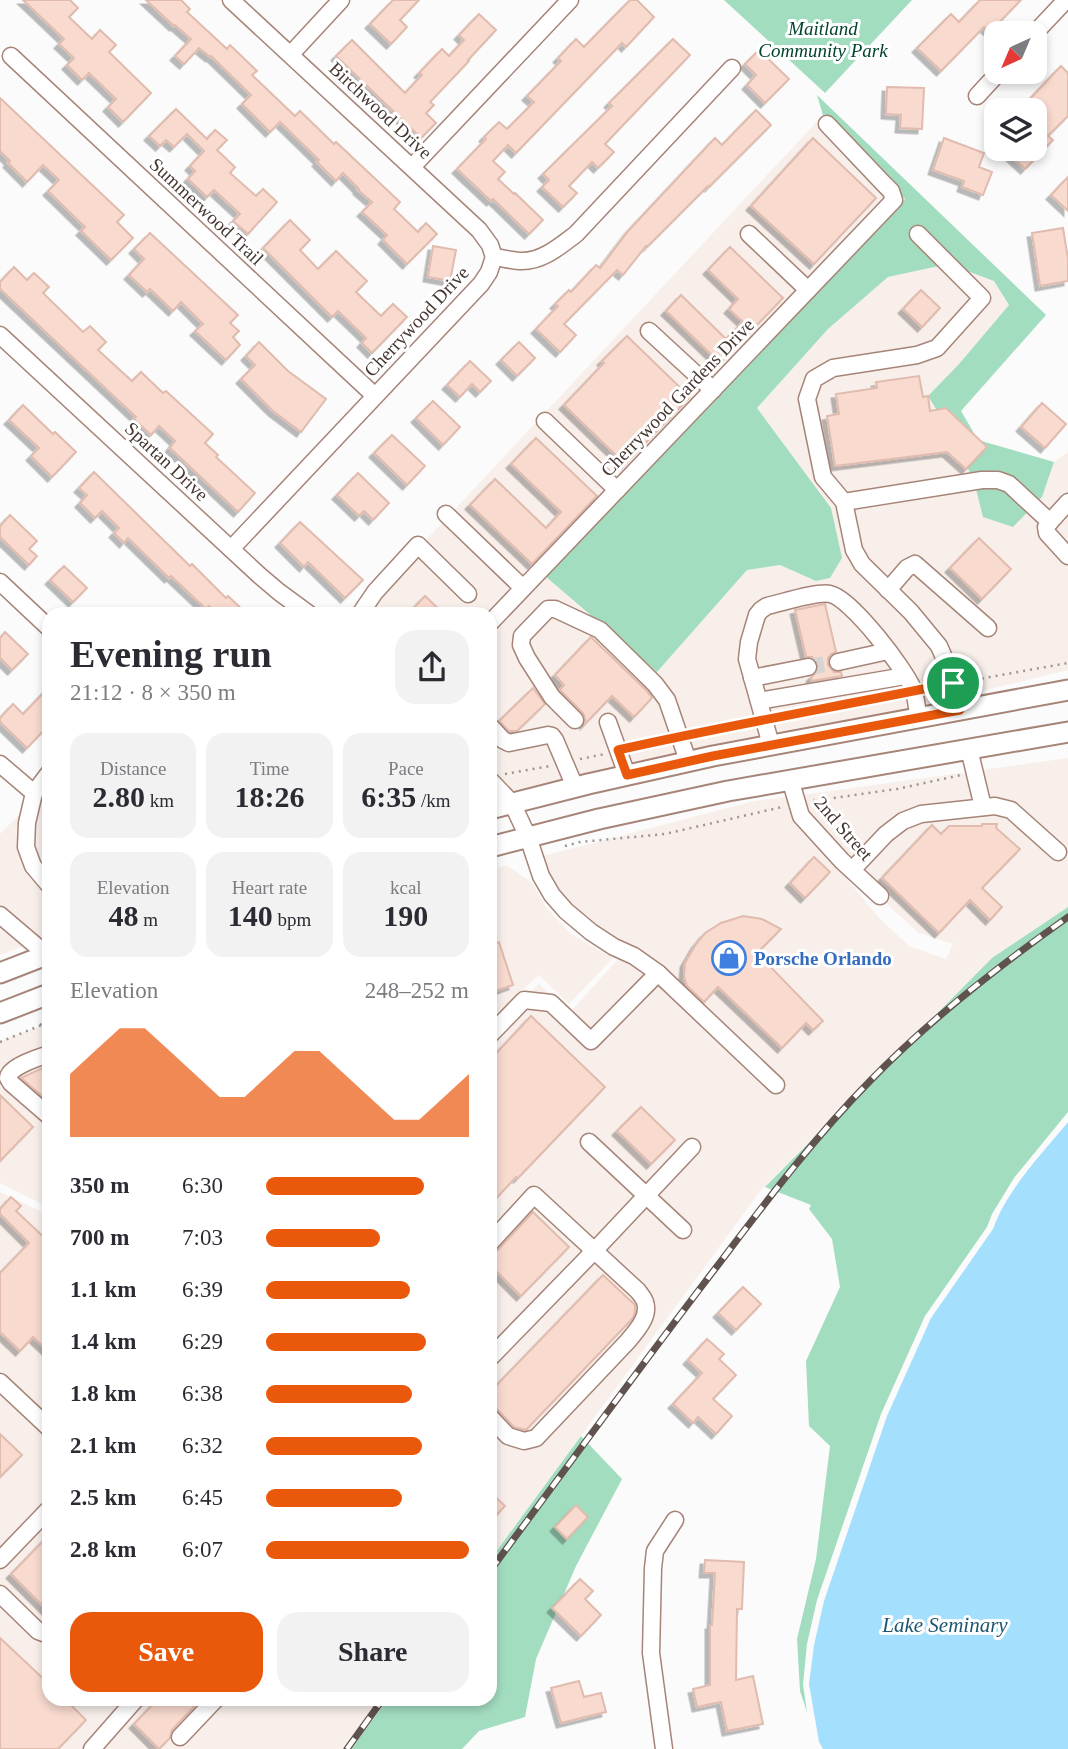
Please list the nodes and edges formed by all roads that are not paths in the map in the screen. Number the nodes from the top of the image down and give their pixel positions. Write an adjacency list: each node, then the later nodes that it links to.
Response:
1 (231, 0): 6 (street, Birchwood Drive)
2 (341, 0): 6 (street)
3 (570, 0): 12 (street)
4 (1066, 0): 5 (street)
5 (1046, 21)
6 (290, 54): 12 (street, Birchwood Drive)
7 (10, 56): 20 (street, Summerwood Trail)
8 (732, 68): 15 (street, Cherrywood Drive)
9 (988, 84): 10 (street)
10 (976, 96)
11 (827, 124): 16 (street, Cherrywood Gardens Drive)
12 (412, 167): 15 (street, Birchwood Drive)
13 (749, 234): 16 (street)
14 (918, 234): 23 (street)
15 (494, 257): 20 (street, Cherrywood Drive)
16 (808, 290): 19 (street, Cherrywood Gardens Drive)
17 (649, 331): 19 (street)
18 (0, 335): 27 (street, Spartan Drive)
19 (713, 390): 22 (street, Cherrywood Gardens Drive)
20 (375, 396): 27 (street, Cherrywood Drive)
21 (545, 421): 22 (street)
22 (617, 490): 30 (street, Cherrywood Gardens Drive)
23 (844, 502): 26 (street); 31 (street)
24 (1068, 502): 26 (street)
25 (446, 514): 30 (street)
26 (1050, 522): 28 (street)
27 (231, 549): 33 (street, Spartan Drive)
28 (1068, 556)
29 (0, 582): 36 (street)
30 (523, 588): 35 (street, Cherrywood Gardens Drive)
31 (888, 590): 37 (street); 45 (street)
32 (468, 594): 34 (street)
33 (299, 607)
34 (365, 607)
35 (497, 616)
36 (42, 621)
37 (988, 628)
38 (888, 651): 39 (street); 41 (street); 42 (street)
39 (838, 662)
40 (808, 667): 41 (street)
41 (752, 678): 44 (street)
42 (909, 683): 44 (street); 46 (street)
43 (1068, 690): 45 (main road)
44 (758, 701): 51 (street)
45 (960, 710): 46 (main road)
46 (919, 718): 51 (main road)
47 (575, 720): 53 (street)
48 (608, 722): 55 (street)
49 (1068, 732): 52 (main road)
50 (497, 734): 59 (street)
51 (771, 745): 53 (main road)
52 (969, 749): 57 (main road); 63 (street)
53 (688, 761): 55 (main road)
54 (0, 764): 60 (street)
55 (627, 775): 59 (main road)
56 (497, 777): 61 (street)
57 (790, 779): 64 (main road); 67 (street, 2nd Street)
58 (42, 782): 60 (street)
59 (575, 788): 61 (main road)
60 (34, 793): 68 (street)
61 (512, 803): 62 (main road); 64 (street)
62 (497, 806)
63 (983, 807): 65 (street); 67 (street)
64 (528, 837): 66 (main road); 74 (street)
65 (1058, 852)
66 (497, 855)
67 (852, 870): 69 (street, 2nd Street)
68 (42, 877)
69 (880, 896)
70 (0, 915): 71 (street)
71 (42, 950)
72 (42, 957): 73 (main road)
73 (0, 973)
74 (658, 973): 77 (street); 80 (street)
75 (42, 997): 76 (main road)
76 (0, 1013)
77 (497, 1028)
78 (42, 1057): 79 (street)
79 (4, 1076): 81 (street)
80 (776, 1085)
81 (42, 1110)
82 (589, 1142): 84 (street)
83 (692, 1147): 84 (street)
84 (647, 1195): 85 (street); 87 (street)
85 (683, 1230)
86 (497, 1236): 87 (street)
87 (594, 1250): 88 (street); 91 (street)
88 (497, 1351)
89 (0, 1382): 90 (street)
90 (42, 1421)
91 (497, 1424)
92 (42, 1516): 94 (street)
93 (675, 1520): 101 (street)
94 (0, 1560)
95 (0, 1594): 96 (street)
96 (42, 1632)
97 (130, 1706): 100 (street)
98 (209, 1706): 99 (street)
99 (180, 1737)
100 (92, 1749)
101 (664, 1749)

